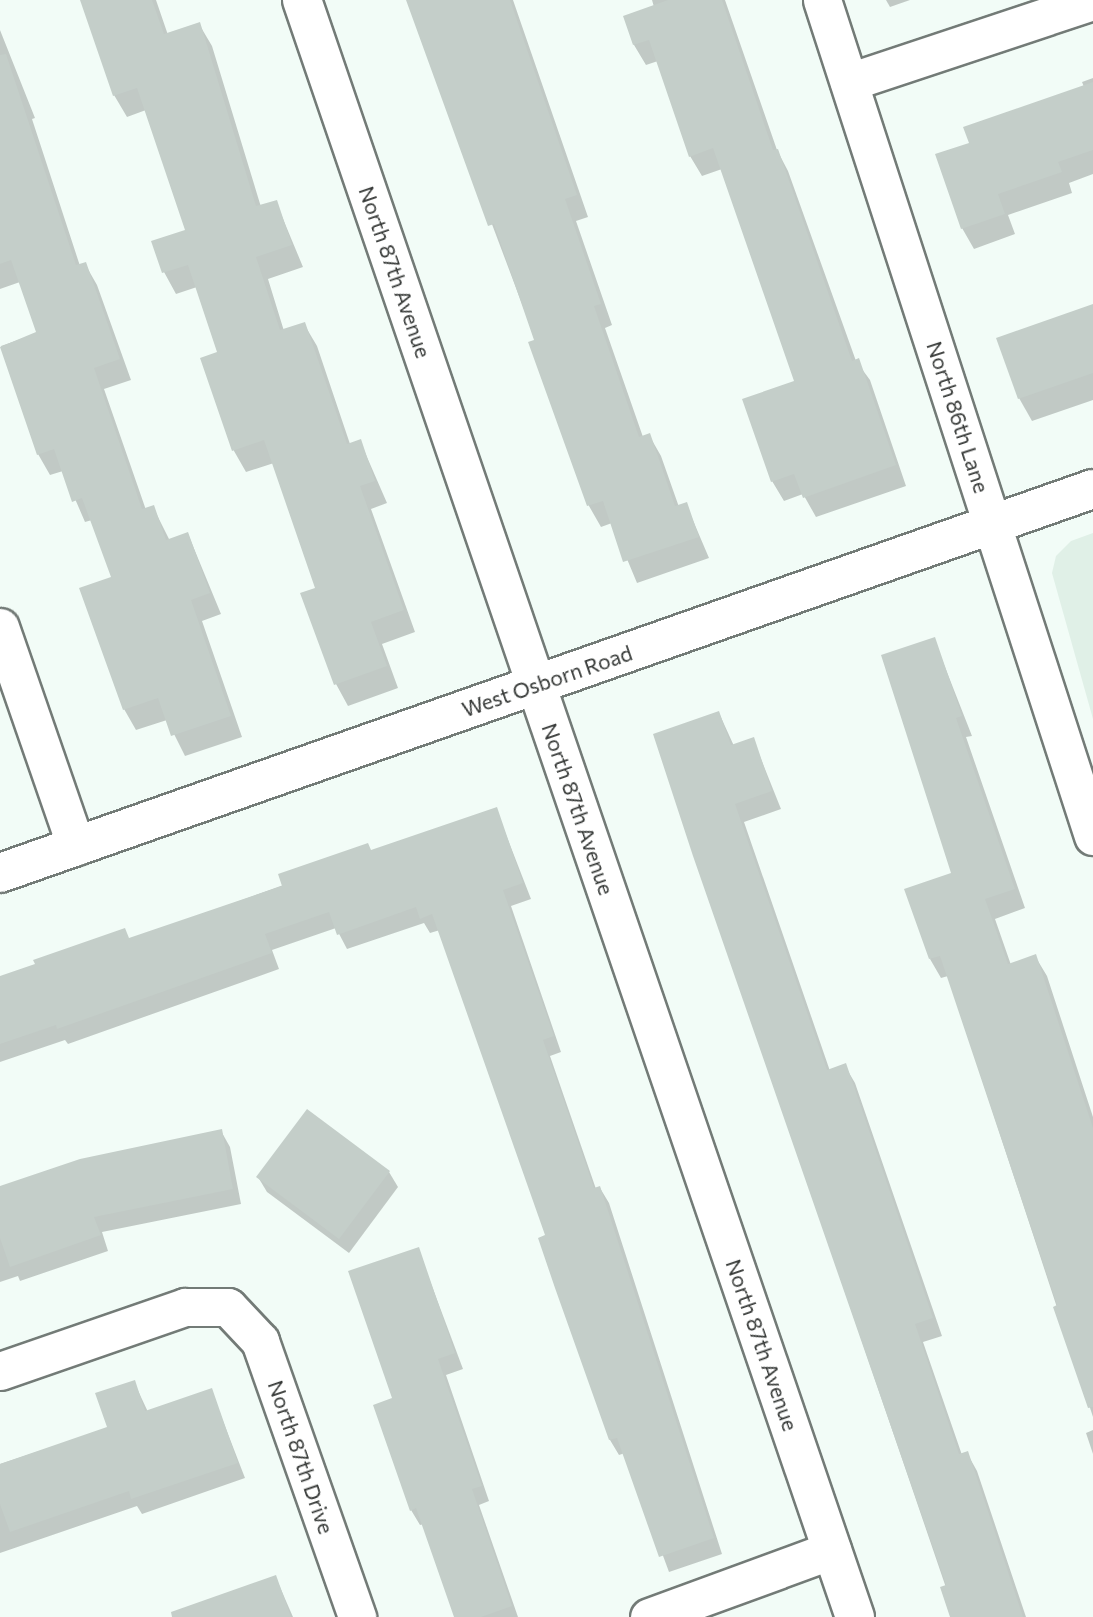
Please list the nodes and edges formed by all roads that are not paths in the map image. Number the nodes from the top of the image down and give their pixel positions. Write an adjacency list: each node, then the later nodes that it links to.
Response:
1 (302, 0): 8 (street, North 87th Avenue)
2 (822, 0): 4 (street, North 86th Lane)
3 (1093, 1): 4 (street)
4 (849, 82): 6 (street, North 86th Lane)
5 (1093, 489): 6 (street, West Osborn Road)
6 (993, 524): 8 (street, West Osborn Road); 9 (street, North 86th Lane)
7 (0, 627): 10 (street)
8 (536, 685): 10 (street, West Osborn Road); 13 (street, North 87th Avenue)
9 (1093, 836)
10 (76, 846): 11 (street, West Osborn Road)
11 (0, 873)
12 (0, 1371): 14 (street, North 87th Drive)
13 (832, 1550): 15 (street); 16 (street, North 87th Avenue)
14 (356, 1617)
15 (649, 1617)
16 (855, 1617)

